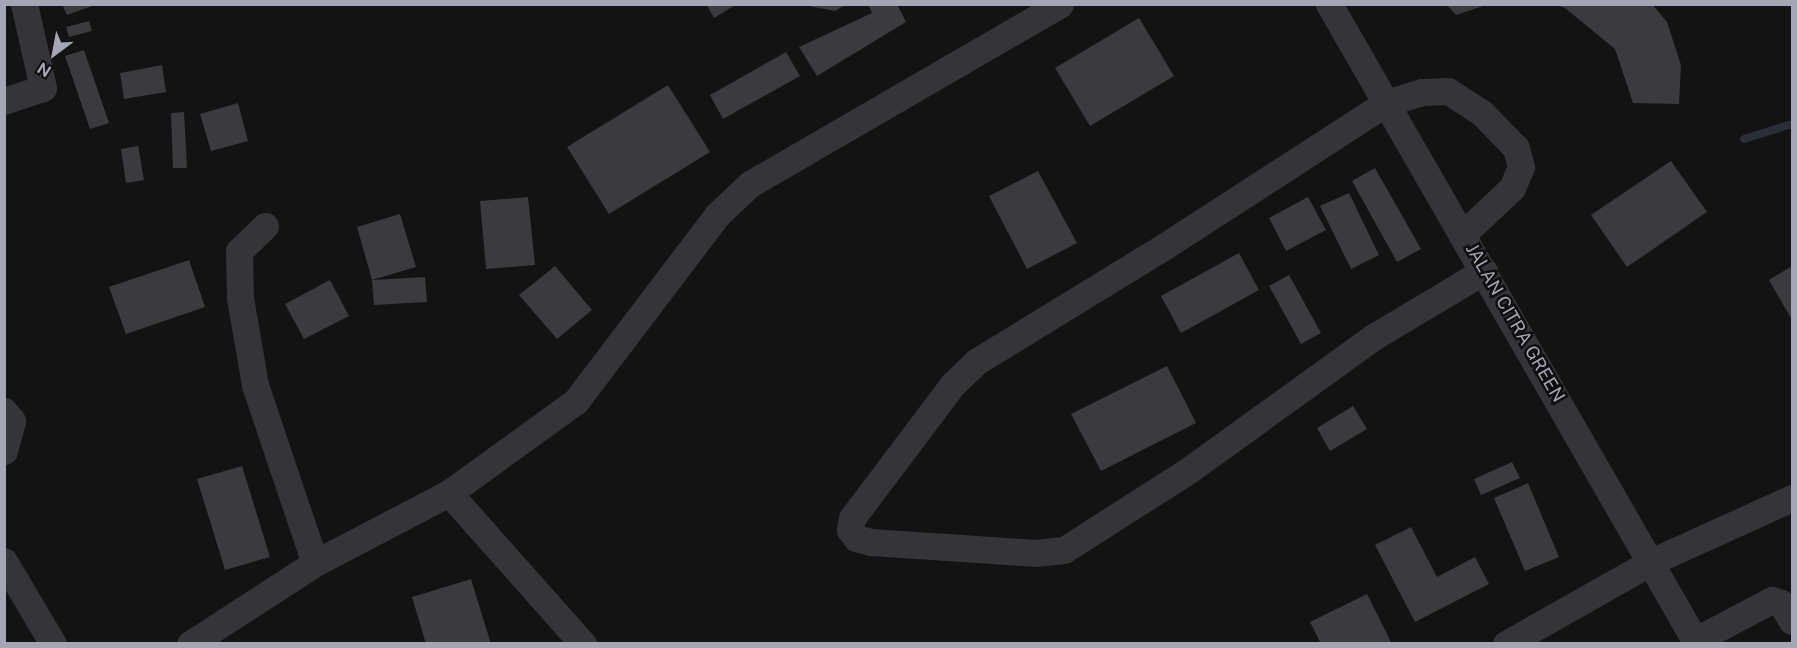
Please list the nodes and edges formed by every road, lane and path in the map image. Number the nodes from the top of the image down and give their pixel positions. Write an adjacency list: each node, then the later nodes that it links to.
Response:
1 (24, 4): 4 (street)
2 (1060, 4): 11 (street)
3 (1329, 4): 5 (street, JALAN CITRA GREEN)
4 (4, 101)
5 (1386, 103): 7 (street, JALAN CITRA GREEN); 7 (street); 8 (street)
6 (265, 226): 15 (street)
7 (1463, 234): 8 (street, JALAN CITRA GREEN)
8 (1484, 271): 14 (street, JALAN CITRA GREEN)
9 (4, 411): 10 (street)
10 (4, 451)
11 (449, 493): 15 (street); 20 (street)
12 (1792, 498): 14 (street)
13 (4, 561): 18 (street)
14 (1653, 561): 17 (street, JALAN CITRA GREEN); 21 (street)
15 (315, 563): 19 (street)
16 (1792, 621): 17 (street)
17 (1697, 642)
18 (53, 644)
19 (190, 644)
20 (583, 644)
21 (1506, 644)

